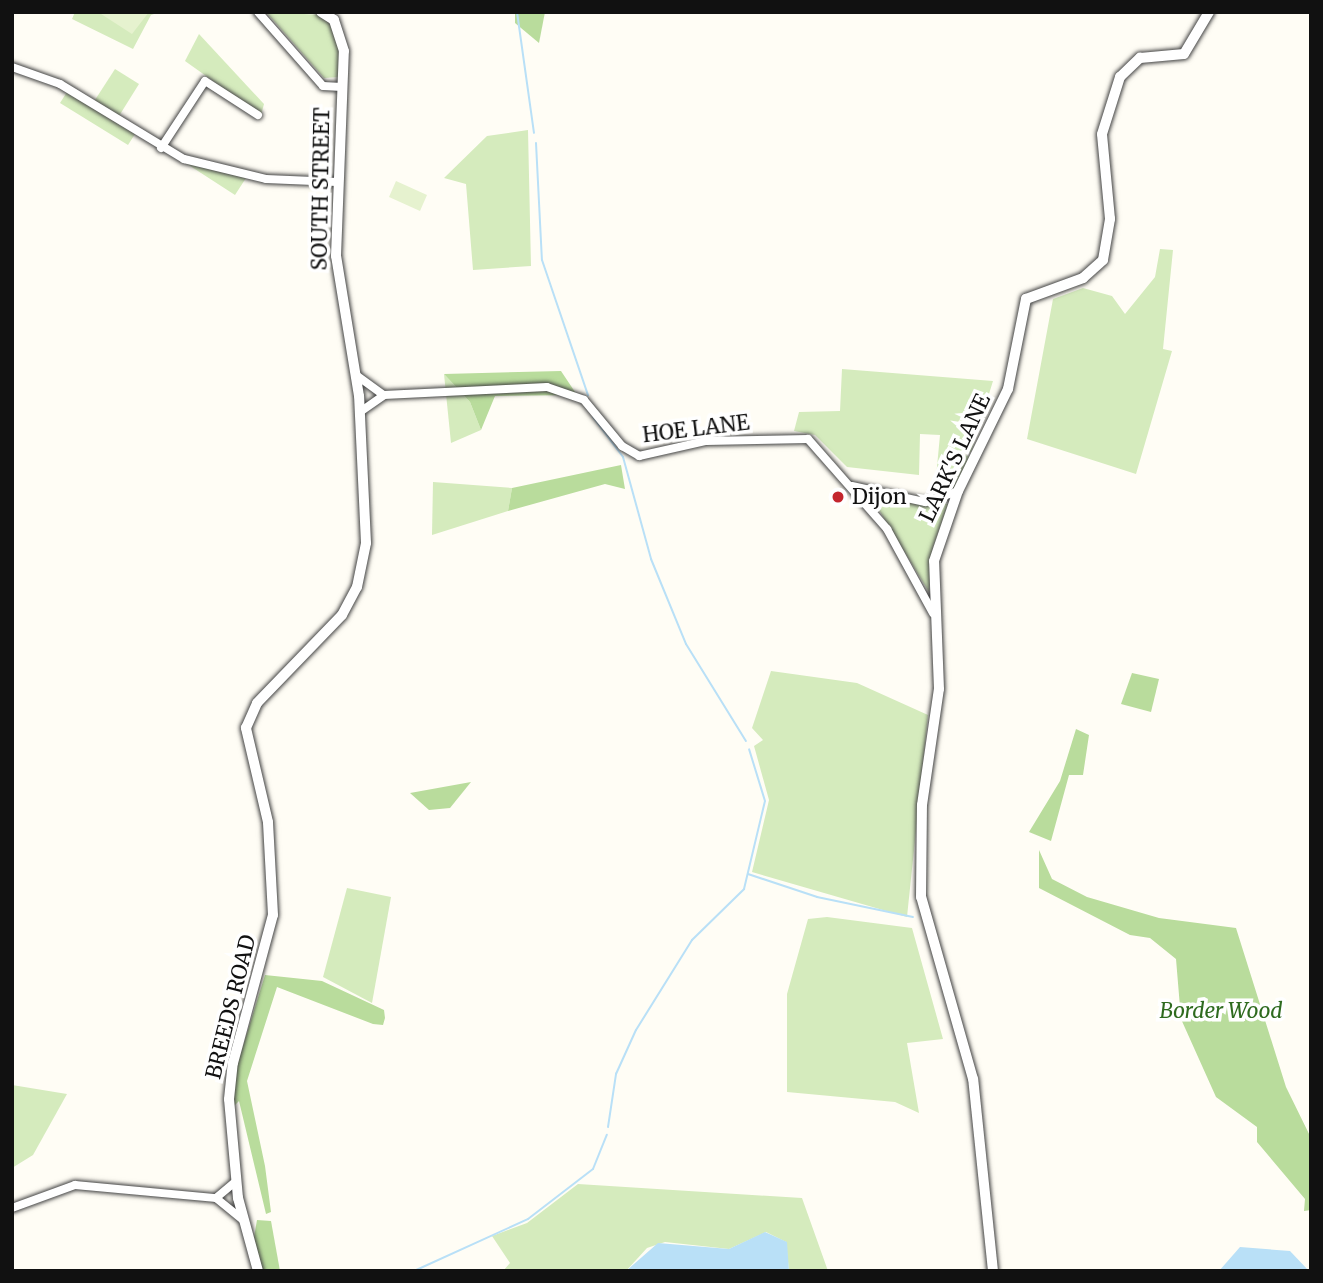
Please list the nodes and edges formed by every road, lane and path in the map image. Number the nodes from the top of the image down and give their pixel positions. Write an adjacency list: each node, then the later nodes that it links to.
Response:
1 (258, 12): 5 (street)
2 (321, 12): 5 (street, SOUTH STREET)
3 (1209, 12): 13 (street, LARK'S LANE)
4 (12, 67): 7 (street)
5 (342, 87): 8 (street, SOUTH STREET)
6 (258, 115): 7 (street)
7 (161, 148): 8 (street)
8 (337, 182): 9 (street, SOUTH STREET)
9 (356, 375): 10 (street); 11 (street, BREEDS ROAD)
10 (384, 395): 11 (street); 12 (street, HOE LANE)
11 (360, 412): 15 (street, BREEDS ROAD)
12 (850, 485): 13 (street); 14 (street, HOE LANE)
13 (957, 491): 14 (street, LARK'S LANE)
14 (933, 613): 20 (street, LARK'S LANE)
15 (236, 1181): 16 (street); 18 (street, BREEDS ROAD)
16 (216, 1198): 17 (street); 18 (street)
17 (12, 1208)
18 (243, 1220): 19 (street, BREEDS ROAD)
19 (258, 1271)
20 (993, 1271)

